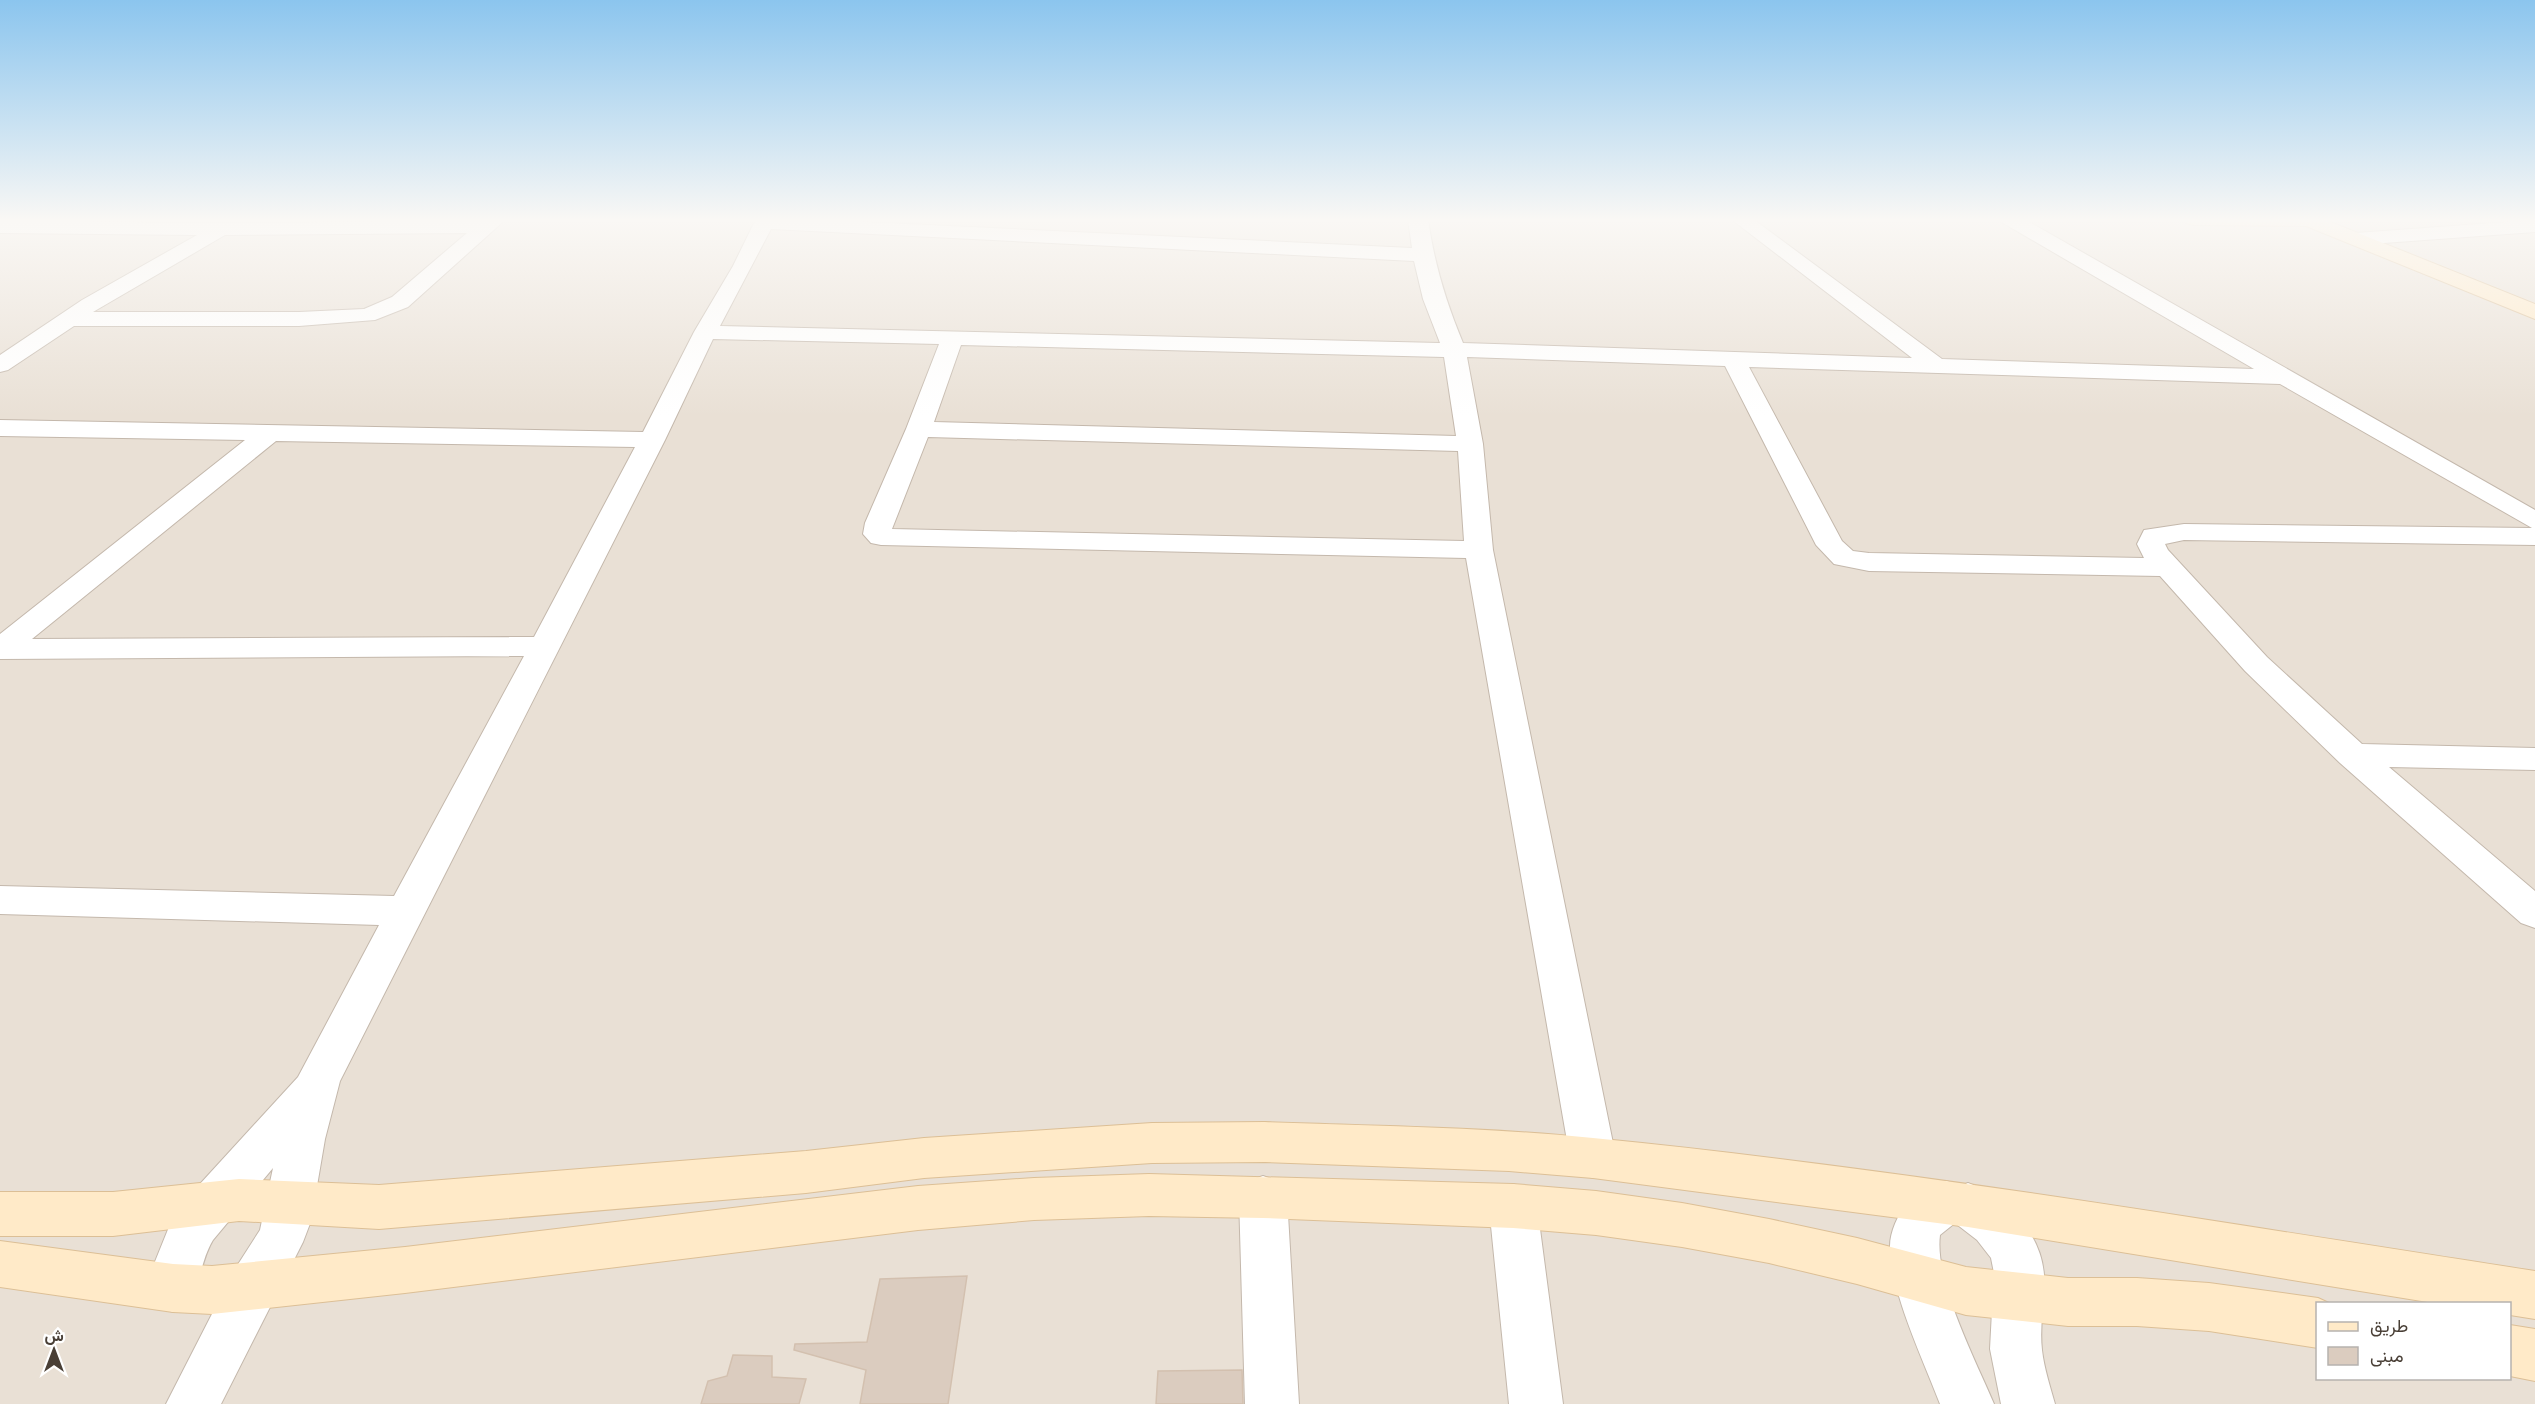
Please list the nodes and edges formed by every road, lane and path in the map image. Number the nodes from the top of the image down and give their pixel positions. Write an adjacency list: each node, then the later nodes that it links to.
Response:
1 (127, 285): 11 (street)
2 (420, 285): 11 (street)
3 (732, 285): 12 (street)
4 (1431, 285): 14 (street)
5 (1831, 285): 17 (street)
6 (2123, 285): 18 (street)
7 (2472, 285): 10 (street)
8 (2491, 285): 9 (street)
9 (2535, 301)
10 (2535, 312)
11 (69, 319): 16 (street)
12 (705, 332): 13 (street); 22 (street)
13 (952, 339): 14 (street); 20 (street)
14 (1454, 350): 15 (street); 23 (street)
15 (1734, 360): 17 (street); 27 (street)
16 (0, 365)
17 (1938, 367): 18 (street)
18 (2283, 377): 24 (street)
19 (0, 428): 21 (street)
20 (919, 429): 23 (street); 26 (street)
21 (270, 433): 22 (street); 29 (street)
22 (652, 440): 28 (street)
23 (1470, 444): 26 (street)
24 (2535, 521)
25 (2535, 537): 27 (street)
26 (1479, 550): 36 (street)
27 (2168, 567): 30 (street)
28 (545, 646): 29 (street); 33 (street)
29 (1, 649)
30 (2352, 755): 31 (street); 34 (street)
31 (2535, 759)
32 (0, 900): 33 (street)
33 (407, 911): 35 (street)
34 (2535, 913)
35 (318, 1080): 38 (street); 39 (street)
36 (1593, 1158): 38 (street); 40 (street)
37 (1263, 1197): 41 (street); 45 (street); 51 (street)
38 (291, 1202): 39 (street); 45 (street)
39 (211, 1203): 42 (street); 46 (street)
40 (1957, 1204): 44 (street); 47 (street); 48 (street)
41 (1513, 1206): 44 (street); 52 (street)
42 (0, 1214)
43 (0, 1263): 46 (street)
44 (1920, 1280): 48 (street); 53 (street)
45 (253, 1287): 46 (street); 50 (street)
46 (173, 1288)
47 (2535, 1295)
48 (2017, 1298): 49 (street); 54 (street)
49 (2316, 1323)
50 (193, 1404)
51 (1272, 1404)
52 (1536, 1404)
53 (1967, 1404)
54 (2028, 1404)

